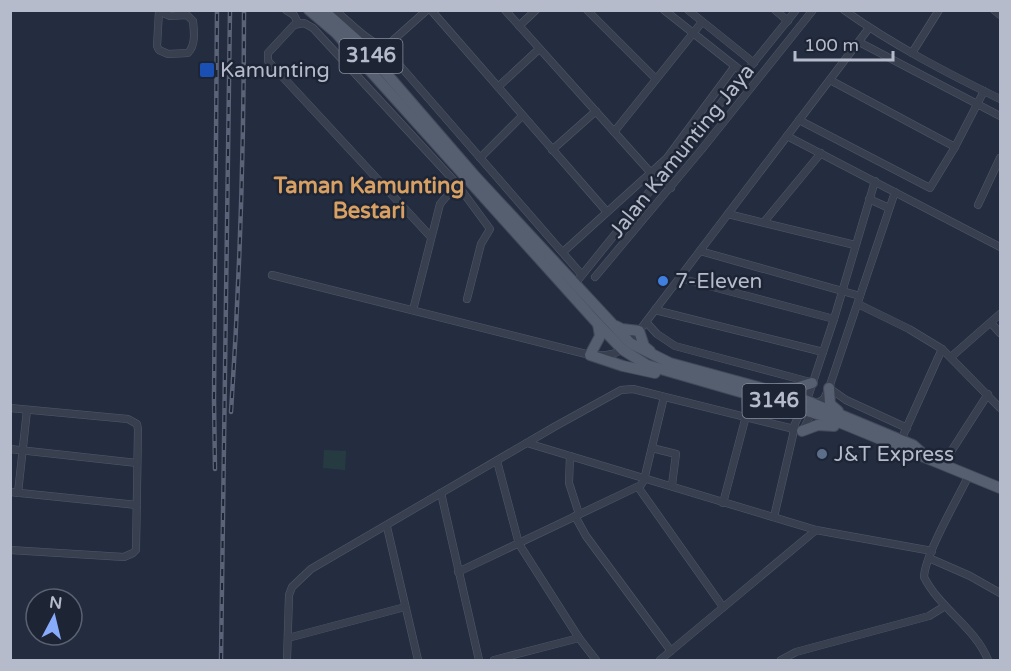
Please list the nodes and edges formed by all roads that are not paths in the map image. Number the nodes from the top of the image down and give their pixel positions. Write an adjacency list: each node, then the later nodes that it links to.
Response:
1 (159, 10): 1 (street)
2 (286, 10): 21 (street)
3 (309, 10): 38 (main road, 3146)
4 (323, 10): 38 (main road, 3146)
5 (335, 10): 26 (street)
6 (429, 10): 26 (street); 34 (street)
7 (505, 10): 22 (street)
8 (536, 10): 22 (street)
9 (587, 10): 32 (street)
10 (664, 10): 24 (street)
11 (688, 10): 20 (street)
12 (775, 10): 19 (street)
13 (796, 10): 19 (street, Jalan Kamunting Jaya)
14 (813, 10): 54 (street)
15 (844, 10): 23 (street)
16 (939, 10): 28 (street)
17 (994, 10): 18 (street)
18 (1000, 15)
19 (788, 21): 29 (street, Jalan Kamunting Jaya)
20 (702, 22): 24 (street); 29 (street)
21 (298, 23): 53 (street); 62 (street)
22 (519, 26): 27 (street)
23 (869, 28): 25 (street); 28 (street)
24 (693, 33): 30 (street); 32 (street)
25 (859, 42): 33 (street); 37 (street)
26 (388, 49): 48 (street)
27 (539, 49): 34 (street); 39 (street)
28 (912, 53): 35 (street)
29 (754, 63): 31 (street, Jalan Kamunting Jaya)
30 (735, 66): 31 (street); 50 (street)
31 (745, 74): 51 (street, Jalan Kamunting Jaya)
32 (656, 79): 43 (street)
33 (830, 80): 42 (street); 45 (street)
34 (498, 87): 40 (street)
35 (984, 91): 36 (street); 37 (street)
36 (1000, 99)
37 (976, 104): 41 (street); 45 (street)
38 (411, 107): 53 (main road, 3146); 71 (main road, 3146)
39 (596, 111): 43 (street); 46 (street)
40 (522, 116): 46 (street); 48 (street)
41 (1000, 116)
42 (799, 120): 44 (street); 45 (street)
43 (614, 132): 50 (street)
44 (787, 136): 47 (street); 60 (street)
45 (955, 147)
46 (552, 150): 59 (street)
47 (821, 153): 52 (street); 61 (street)
48 (480, 158): 66 (street)
49 (1000, 158): 57 (street)
50 (651, 173): 51 (street); 59 (street)
51 (660, 179): 54 (street); 68 (street, Jalan Kamunting Jaya)
52 (874, 181): 55 (street); 56 (street)
53 (462, 183): 62 (street); 71 (main road, 3146); 74 (street)
54 (671, 188): 69 (street)
55 (895, 192): 58 (street); 64 (street)
56 (869, 199): 58 (street); 63 (street)
57 (978, 205)
58 (890, 208): 73 (street)
59 (607, 212): 66 (street)
60 (728, 214): 61 (street); 65 (street)
61 (764, 222): 63 (street)
62 (430, 236): 76 (street)
63 (855, 245): 72 (street)
64 (1000, 247)
65 (700, 251): 70 (street); 72 (street)
66 (562, 252): 68 (street)
67 (272, 275): 76 (street)
68 (582, 275): 71 (street, Jalan Kamunting Jaya)
69 (595, 277)
70 (679, 278): 77 (street); 79 (street)
71 (572, 288): 81 (main road, 3146); 82 (main road, 3146)
72 (842, 289): 73 (street); 79 (street)
73 (860, 296): 75 (street)
74 (467, 299)
75 (858, 304): 86 (street); 94 (street)
76 (413, 310): 88 (street)
77 (655, 310): 83 (street); 87 (street)
78 (1000, 314): 80 (street)
79 (834, 319): 87 (street)
80 (991, 323): 84 (street); 89 (street)
81 (597, 324): 85 (main road, 3146); 88 (main road)
82 (613, 325): 83 (main road); 85 (main road, 3146)
83 (642, 327): 85 (street); 90 (main road); 93 (street)
84 (1000, 333)
85 (626, 346): 88 (street); 90 (main road, 3146); 91 (main road, 3146)
86 (942, 349): 89 (street); 105 (street)
87 (823, 352): 93 (street)
88 (590, 355): 91 (main road)
89 (951, 357): 96 (street)
90 (658, 358): 92 (main road, 3146)
91 (673, 372): 95 (main road, 3146)
92 (733, 380): 93 (main road); 98 (main road, 3146)
93 (812, 383): 98 (street)
94 (830, 388): 100 (street); 104 (main road); 105 (street)
95 (745, 392): 98 (main road, 3146); 103 (street)
96 (988, 394): 101 (street); 117 (street)
97 (664, 397): 103 (street); 109 (street); 110 (street)
98 (803, 405): 100 (main road, 3146); 106 (street)
99 (10, 408): 102 (street)
100 (814, 408): 104 (main road, 3146); 106 (street); 107 (main road, 3146)
101 (1000, 408)
102 (27, 410): 112 (street); 116 (street)
103 (746, 416): 106 (street); 125 (street)
104 (844, 416): 108 (main road, 3146)
105 (907, 428): 108 (street)
106 (796, 432): 107 (main road); 128 (street)
107 (875, 438): 114 (main road, 3146)
108 (901, 440): 114 (main road, 3146)
109 (527, 443): 113 (street); 115 (street)
110 (652, 448): 119 (street); 120 (street)
111 (10, 449): 112 (street)
112 (23, 450): 116 (street); 123 (street)
113 (570, 456): 119 (street); 127 (street)
114 (925, 456): 117 (main road, 3146)
115 (497, 461): 124 (street); 131 (street)
116 (137, 462): 126 (street)
117 (943, 464): 118 (main road, 3146)
118 (969, 475): 122 (main road, 3146); 133 (street)
119 (645, 477): 120 (street); 121 (street)
120 (672, 485): 125 (street)
121 (638, 488): 127 (street); 138 (street)
122 (1000, 488)
123 (14, 493): 126 (street)
124 (441, 493): 129 (street); 134 (street)
125 (723, 503): 128 (street)
126 (137, 505): 132 (street)
127 (577, 515): 131 (street); 141 (street)
128 (774, 517): 130 (street)
129 (387, 527): 137 (street); 139 (street)
130 (816, 530): 133 (street); 138 (street)
131 (519, 544): 134 (street); 140 (street)
132 (10, 550)
133 (930, 555): 135 (street); 136 (street)
134 (458, 572): 145 (street)
135 (1000, 593)
136 (945, 606): 149 (street); 150 (street)
137 (405, 607): 139 (street); 144 (street)
138 (723, 608): 141 (street)
139 (288, 638): 143 (street)
140 (579, 638): 142 (street); 147 (street)
141 (671, 651): 148 (street)
142 (517, 658): 146 (street)
143 (287, 660)
144 (418, 660)
145 (479, 660)
146 (494, 660)
147 (596, 660)
148 (660, 660)
149 (781, 660)
150 (988, 660)

